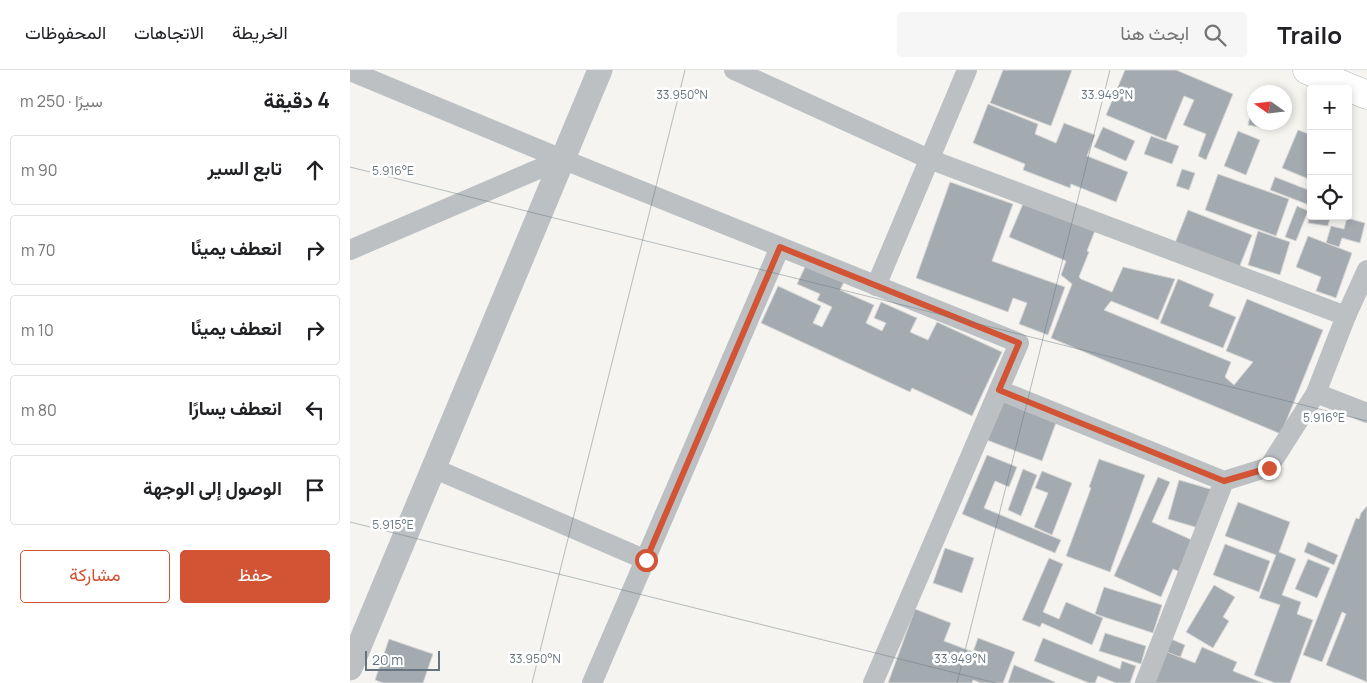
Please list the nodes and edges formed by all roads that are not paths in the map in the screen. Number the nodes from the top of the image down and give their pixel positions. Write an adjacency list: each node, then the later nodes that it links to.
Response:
1 (350, 70): 8 (street)
2 (600, 70): 8 (street)
3 (734, 70): 7 (street)
4 (967, 70): 7 (street)
5 (1307, 70): 6 (main road)
6 (1367, 96)
7 (929, 159): 12 (street); 13 (street)
8 (562, 160): 9 (street); 10 (street); 17 (street)
9 (780, 247): 12 (street); 19 (street)
10 (350, 250)
11 (1367, 270): 13 (street)
12 (876, 286): 14 (street)
13 (1346, 316): 15 (street)
14 (999, 390): 18 (street); 22 (street)
15 (1316, 393): 16 (street); 18 (street)
16 (1367, 413)
17 (433, 468): 19 (street); 20 (street)
18 (1224, 481): 23 (street)
19 (646, 560): 21 (street)
20 (350, 668)
21 (592, 683)
22 (873, 683)
23 (1145, 683)

